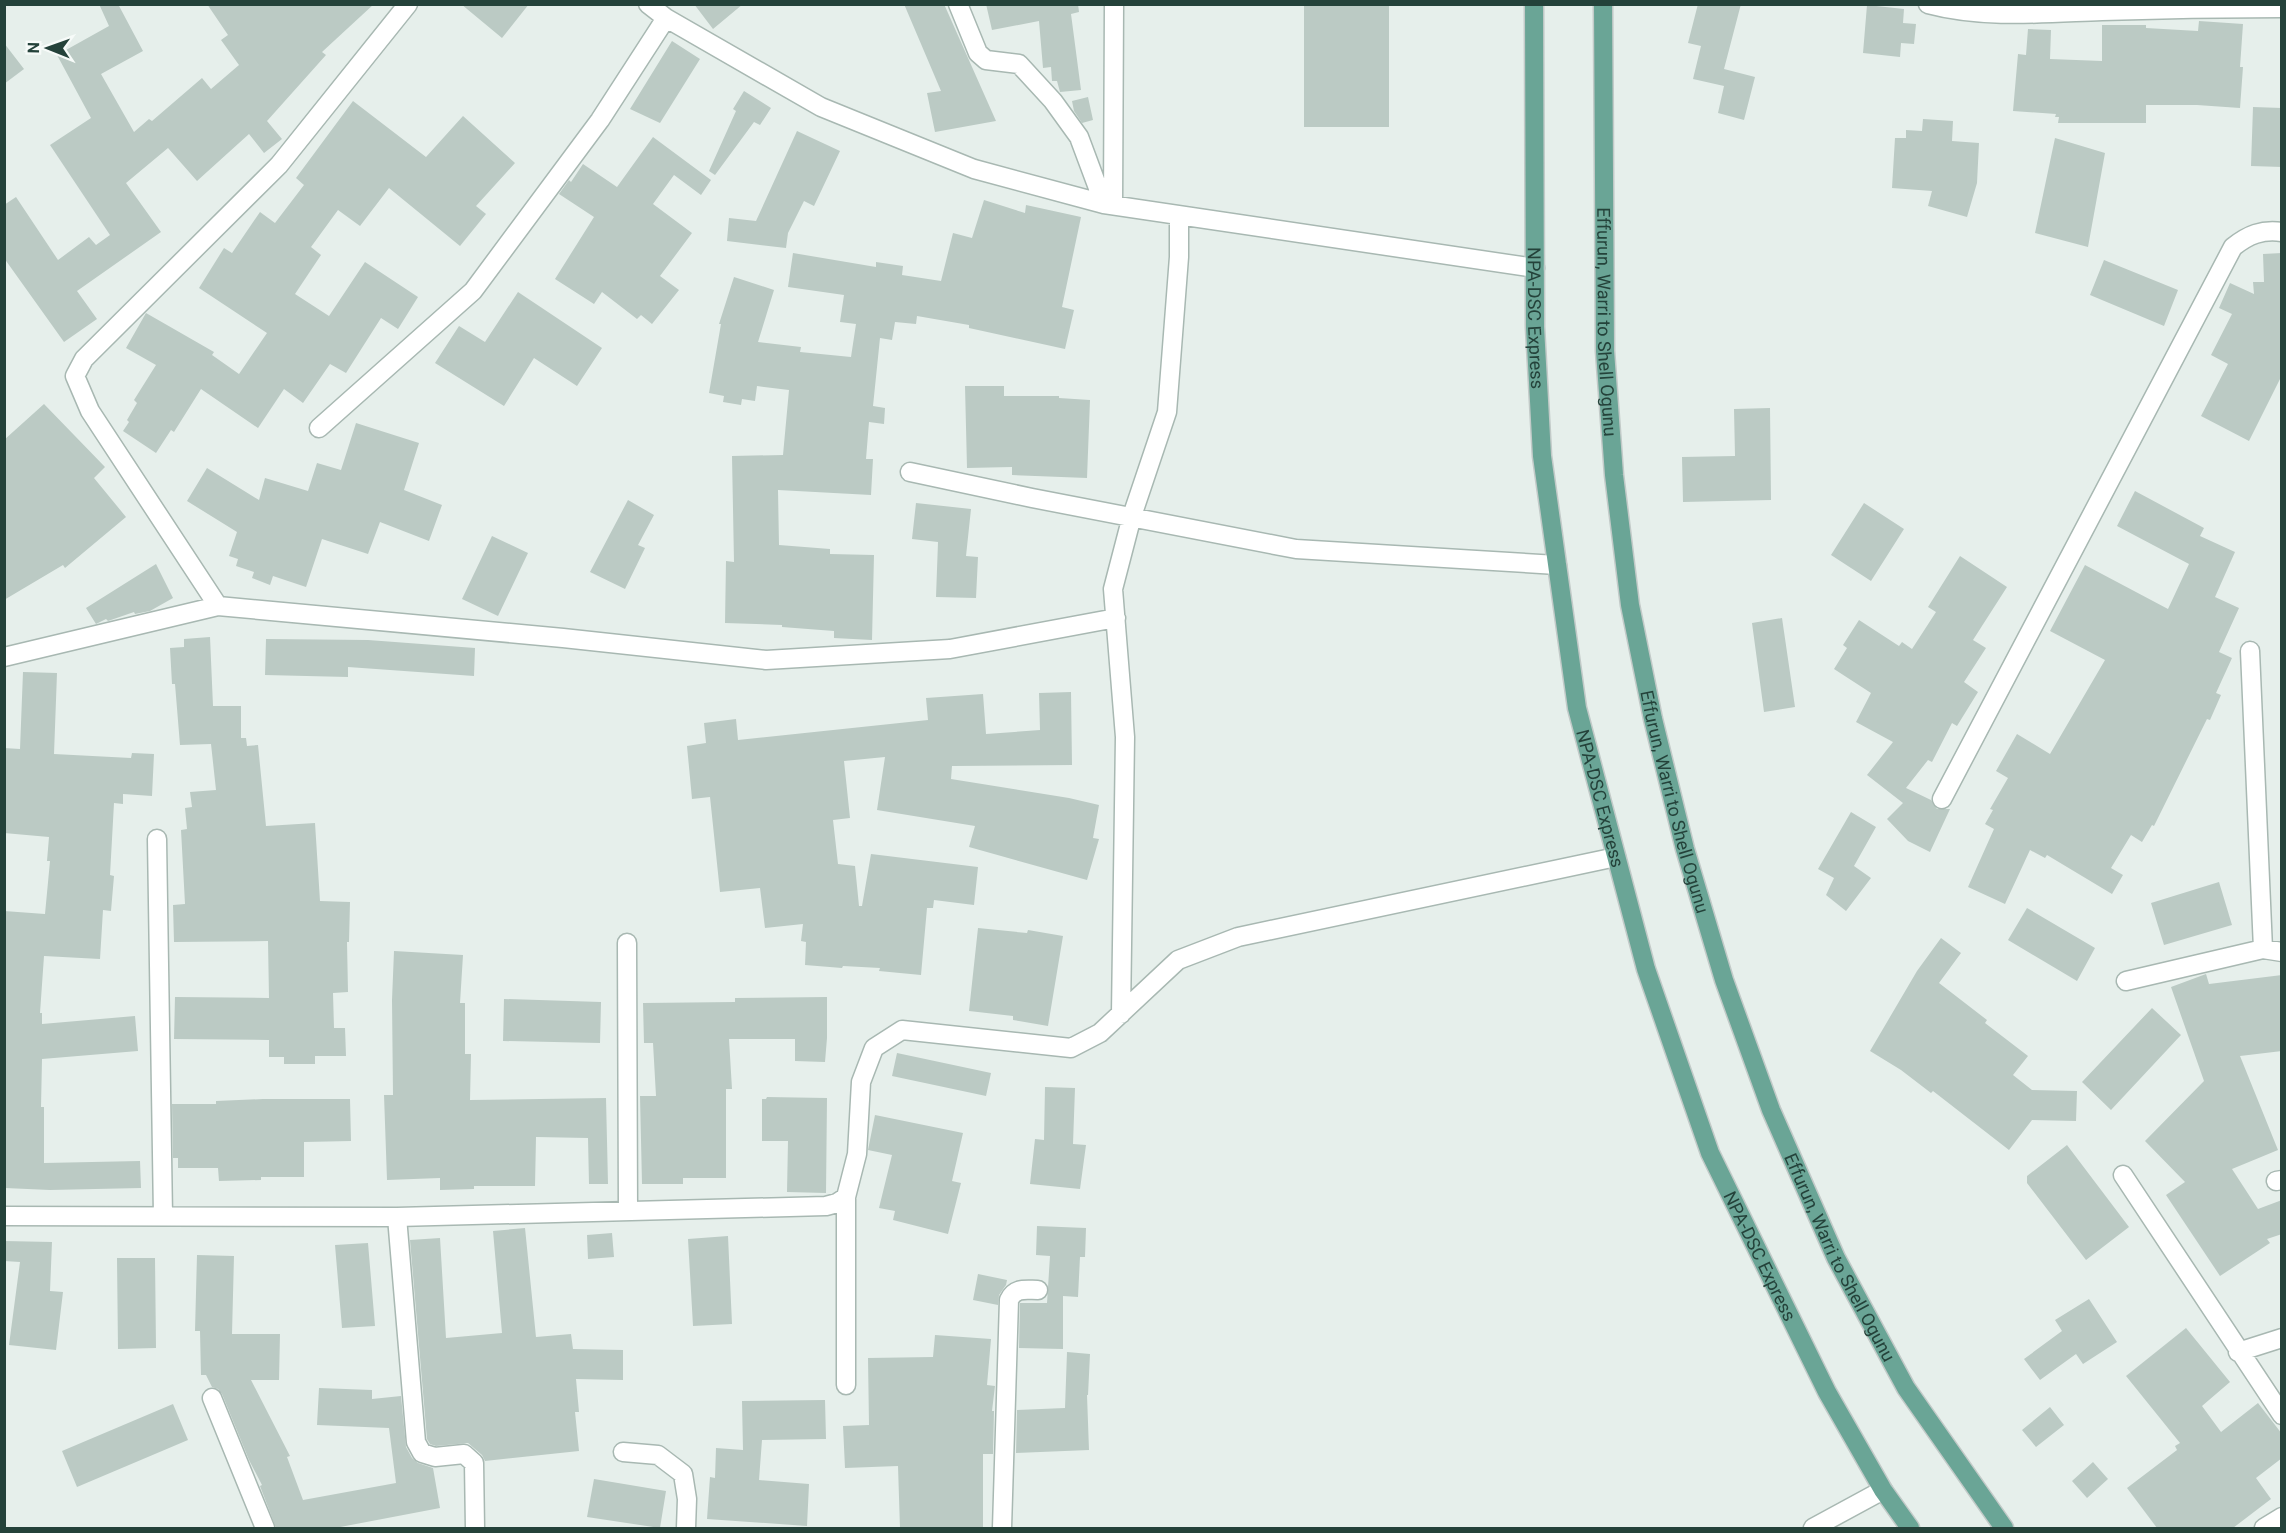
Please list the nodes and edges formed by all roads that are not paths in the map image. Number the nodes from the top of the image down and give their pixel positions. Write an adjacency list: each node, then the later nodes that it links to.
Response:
1 (408, 4): 18 (street)
2 (648, 4): 9 (street)
3 (958, 4): 10 (street)
4 (1114, 4): 10 (street)
5 (1534, 4): 13 (main road, NPA-DSC Express)
6 (1604, 4): 50 (main road, Effurun, Warri to Shell Ogunu)
7 (1928, 4): 8 (street)
8 (2282, 8)
9 (666, 18): 10 (street); 14 (street)
10 (1109, 205): 11 (street)
11 (1179, 215): 13 (street); 16 (street)
12 (2282, 231): 22 (street)
13 (1535, 268): 17 (main road, NPA-DSC Express)
14 (319, 428)
15 (910, 472): 16 (street)
16 (1132, 516): 17 (street); 19 (street)
17 (1557, 565): 24 (main road, NPA-DSC Express)
18 (218, 606): 19 (street); 21 (street)
19 (1116, 618): 28 (street)
20 (2250, 651): 26 (street)
21 (4, 657)
22 (1942, 799)
23 (157, 839): 33 (street)
24 (1616, 857): 28 (street); 42 (main road, NPA-DSC Express)
25 (627, 943): 31 (street)
26 (2272, 950): 27 (street)
27 (2126, 981)
28 (1121, 1014): 30 (street)
29 (2123, 1175): 37 (street)
30 (846, 1197): 31 (street); 38 (street)
31 (628, 1211): 34 (street)
32 (4, 1216): 33 (street)
33 (163, 1216): 34 (street)
34 (397, 1217): 45 (street)
35 (1038, 1290): 47 (street)
36 (2282, 1338): 37 (street)
37 (2238, 1352): 40 (street)
38 (846, 1385)
39 (212, 1398): 44 (street)
40 (2282, 1415)
41 (622, 1452): 46 (street)
42 (1883, 1490): 48 (street); 49 (main road, NPA-DSC Express)
43 (2282, 1517): 51 (street)
44 (265, 1528)
45 (475, 1528)
46 (686, 1528)
47 (1002, 1528)
48 (1813, 1528)
49 (1910, 1528)
50 (2004, 1528)
51 (2264, 1528)

